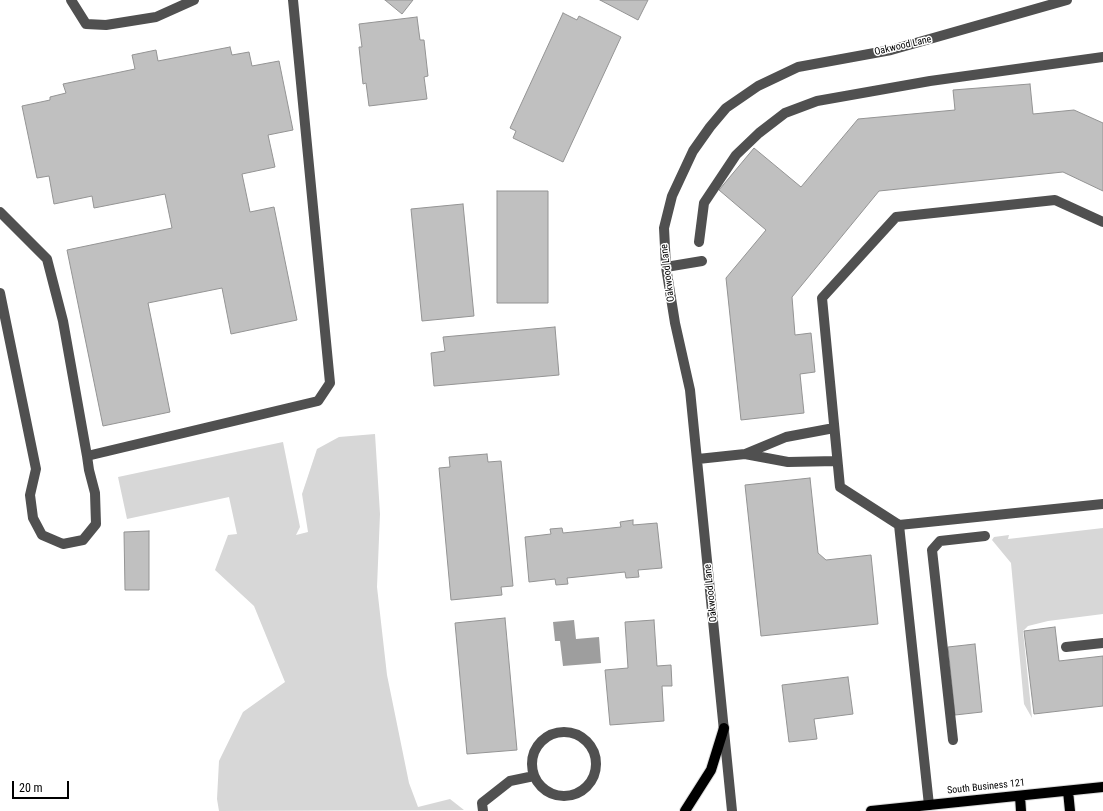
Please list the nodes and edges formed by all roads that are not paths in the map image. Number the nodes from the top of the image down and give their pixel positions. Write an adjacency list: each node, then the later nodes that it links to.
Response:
1 (71, 0): 2 (street)
2 (194, 0)
3 (293, 0): 14 (street)
4 (1067, 0): 10 (street, Oakwood Lane)
5 (1103, 57): 8 (street)
6 (0, 212): 14 (street)
7 (1103, 222): 12 (street)
8 (699, 242)
9 (702, 261): 10 (street)
10 (666, 267): 15 (street, Oakwood Lane)
11 (0, 293): 14 (street)
12 (834, 428): 13 (street); 16 (street)
13 (745, 454): 15 (street); 16 (street)
14 (87, 456)
15 (698, 459): 22 (street, Oakwood Lane)
16 (837, 461): 18 (street)
17 (1103, 504): 18 (street)
18 (899, 525): 28 (street)
19 (985, 536): 23 (street)
20 (1103, 643): 21 (street)
21 (1066, 647)
22 (724, 728): 30 (main road); 31 (street, Oakwood Lane)
23 (953, 740)
24 (534, 776): 24 (street); 29 (street)
25 (1103, 787): 26 (main road, South Business 121)
26 (1068, 791): 27 (main road, South Business 121); 34 (main road)
27 (1020, 796): 28 (main road, South Business 121); 33 (main road)
28 (929, 805): 32 (main road, South Business 121)
29 (483, 811)
30 (685, 811)
31 (732, 811)
32 (871, 811)
33 (1021, 811)
34 (1070, 811)

